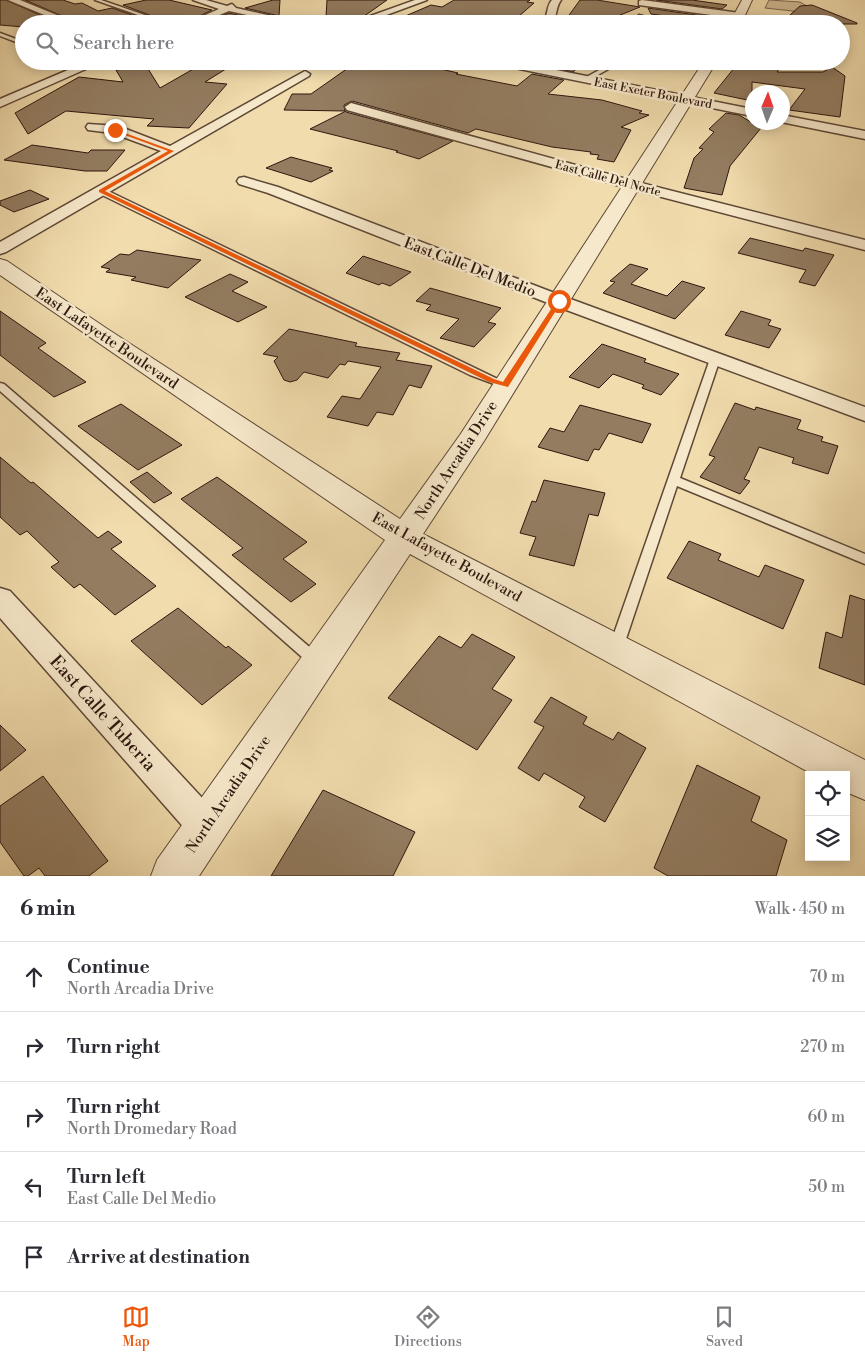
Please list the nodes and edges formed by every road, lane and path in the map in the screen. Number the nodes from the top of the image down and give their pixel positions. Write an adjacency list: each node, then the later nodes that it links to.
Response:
1 (12, 0): 10 (street)
2 (97, 0): 11 (lane)
3 (197, 0): 9 (street)
4 (423, 0): 14 (street)
5 (557, 0): 15 (street)
6 (747, 0): 17 (street)
7 (635, 2): 16 (street)
8 (241, 3): 9 (street)
9 (228, 8): 12 (street); 13 (street)
10 (51, 15)
11 (142, 15)
12 (211, 15)
13 (261, 15)
14 (379, 15)
15 (552, 15)
16 (709, 15)
17 (740, 15)
18 (0, 34): 19 (lane)
19 (15, 40)
20 (80, 70): 27 (street)
21 (537, 70): 25 (street, East Exeter Boulevard)
22 (603, 70): 25 (lane)
23 (705, 70): 28 (street, North Arcadia Drive)
24 (304, 74): 35 (street)
25 (585, 80): 28 (street, East Exeter Boulevard)
26 (6, 89): 27 (street)
27 (20, 95): 29 (street)
28 (686, 100): 31 (street, East Exeter Boulevard); 37 (street, North Arcadia Drive)
29 (0, 103)
30 (351, 107): 37 (street, East Calle Del Norte)
31 (745, 112)
32 (790, 121): 34 (street)
33 (92, 127): 35 (street)
34 (865, 135)
35 (172, 151): 38 (street)
36 (244, 181): 42 (street, East Calle Del Medio)
37 (632, 185): 39 (street, East Calle Del Norte); 42 (street, North Arcadia Drive)
38 (101, 191): 40 (street); 44 (lane)
39 (865, 245)
40 (0, 249)
41 (0, 265): 48 (street, East Lafayette Boulevard)
42 (559, 301): 43 (street, East Calle Del Medio); 44 (street, North Arcadia Drive)
43 (715, 359): 46 (street, East Calle Del Medio); 47 (lane)
44 (505, 385): 48 (street, North Arcadia Drive)
45 (0, 386): 52 (lane)
46 (865, 414)
47 (674, 480): 49 (lane); 51 (lane)
48 (405, 538): 51 (street, East Lafayette Boulevard); 52 (street, North Arcadia Drive)
49 (865, 559)
50 (0, 599): 54 (street, East Calle Tuberia)
51 (616, 649): 53 (street, East Lafayette Boulevard)
52 (318, 662): 54 (street, North Arcadia Drive)
53 (865, 781)
54 (206, 827): 55 (street, North Arcadia Drive)
55 (173, 876)

